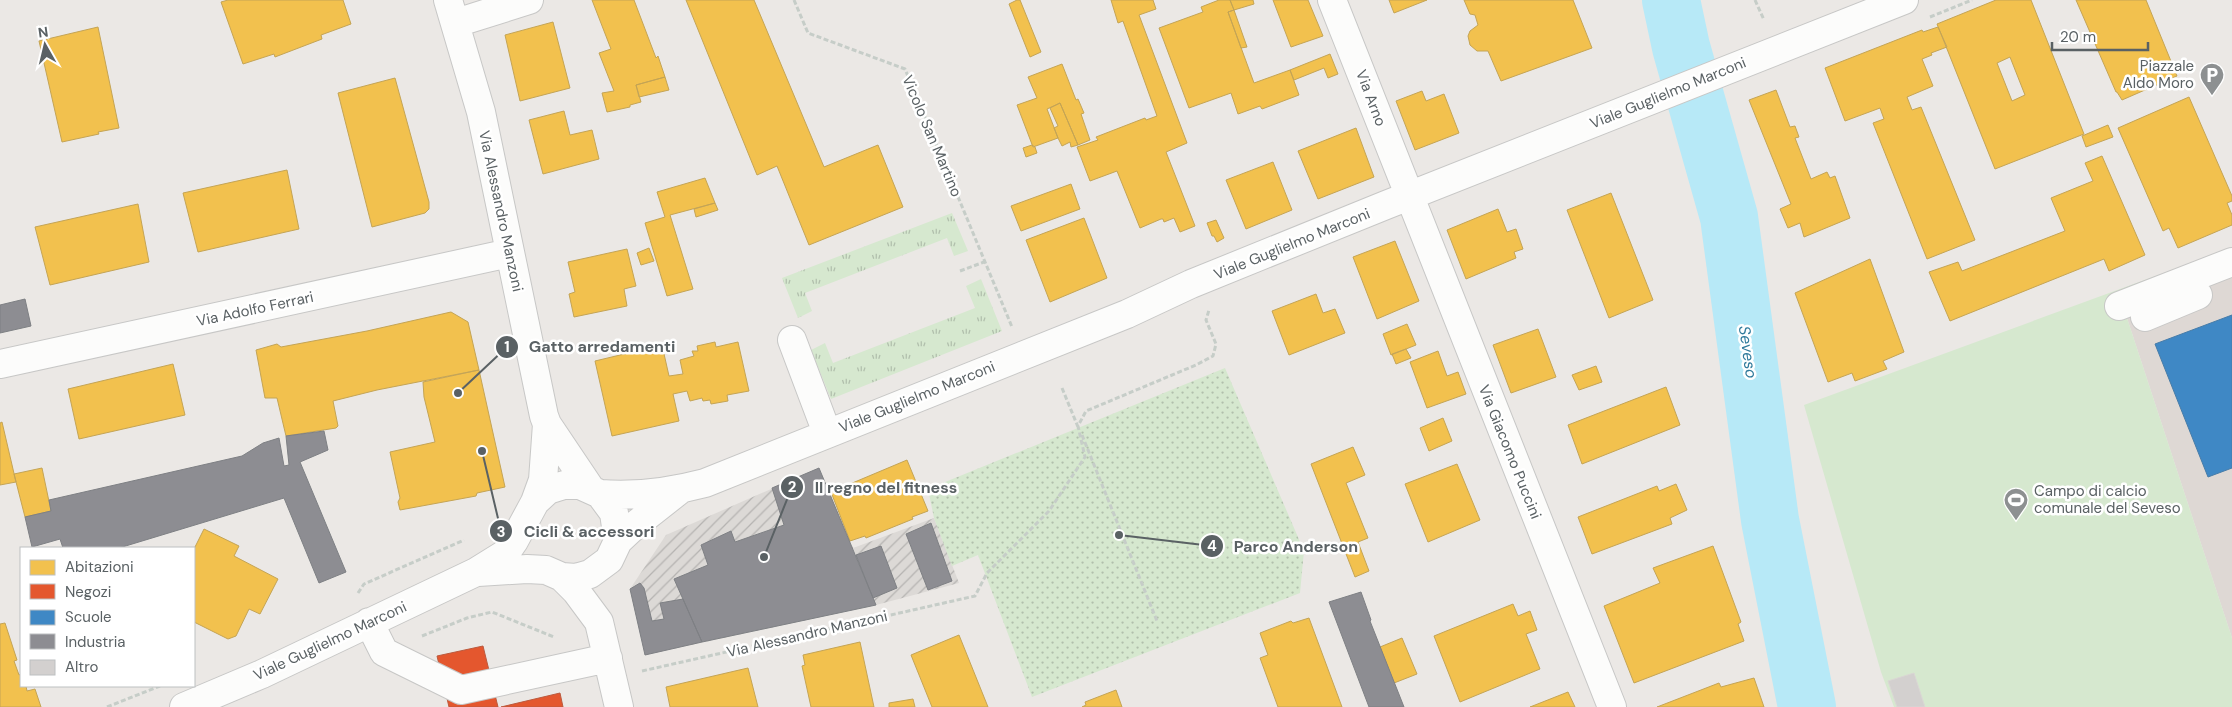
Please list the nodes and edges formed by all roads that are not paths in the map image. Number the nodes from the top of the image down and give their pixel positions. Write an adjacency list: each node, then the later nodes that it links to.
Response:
1 (529, 0): 4 (street)
2 (1332, 0): 5 (street, Via Arno)
3 (1904, 0): 5 (street, Viale Guglielmo Marconi)
4 (452, 11): 6 (street, Via Alessandro Manzoni)
5 (1409, 197): 14 (street, Viale Guglielmo Marconi); 25 (street, Via Giacomo Puccini)
6 (510, 253): 12 (street, Via Adolfo Ferrari); 13 (street, Via Alessandro Manzoni)
7 (2232, 262): 9 (street)
8 (2232, 281): 10 (street)
9 (2119, 306)
10 (2145, 317)
11 (792, 340): 14 (street)
12 (0, 364)
13 (547, 424): 16 (street, Via Alessandro Manzoni); 17 (street, Via Alessandro Manzoni)
14 (827, 433): 15 (street, Viale Guglielmo Marconi)
15 (681, 489): 16 (street, Viale Guglielmo Marconi); 18 (street)
16 (595, 491): 17 (street); 18 (street)
17 (531, 511): 19 (street); 20 (street)
18 (613, 551): 20 (street); 22 (street)
19 (476, 572): 20 (street); 21 (street, Viale Guglielmo Marconi)
20 (554, 574): 22 (street)
21 (369, 622): 22 (street); 23 (street, Viale Guglielmo Marconi)
22 (603, 637): 24 (street)
23 (184, 707)
24 (619, 707)
25 (1612, 707)

